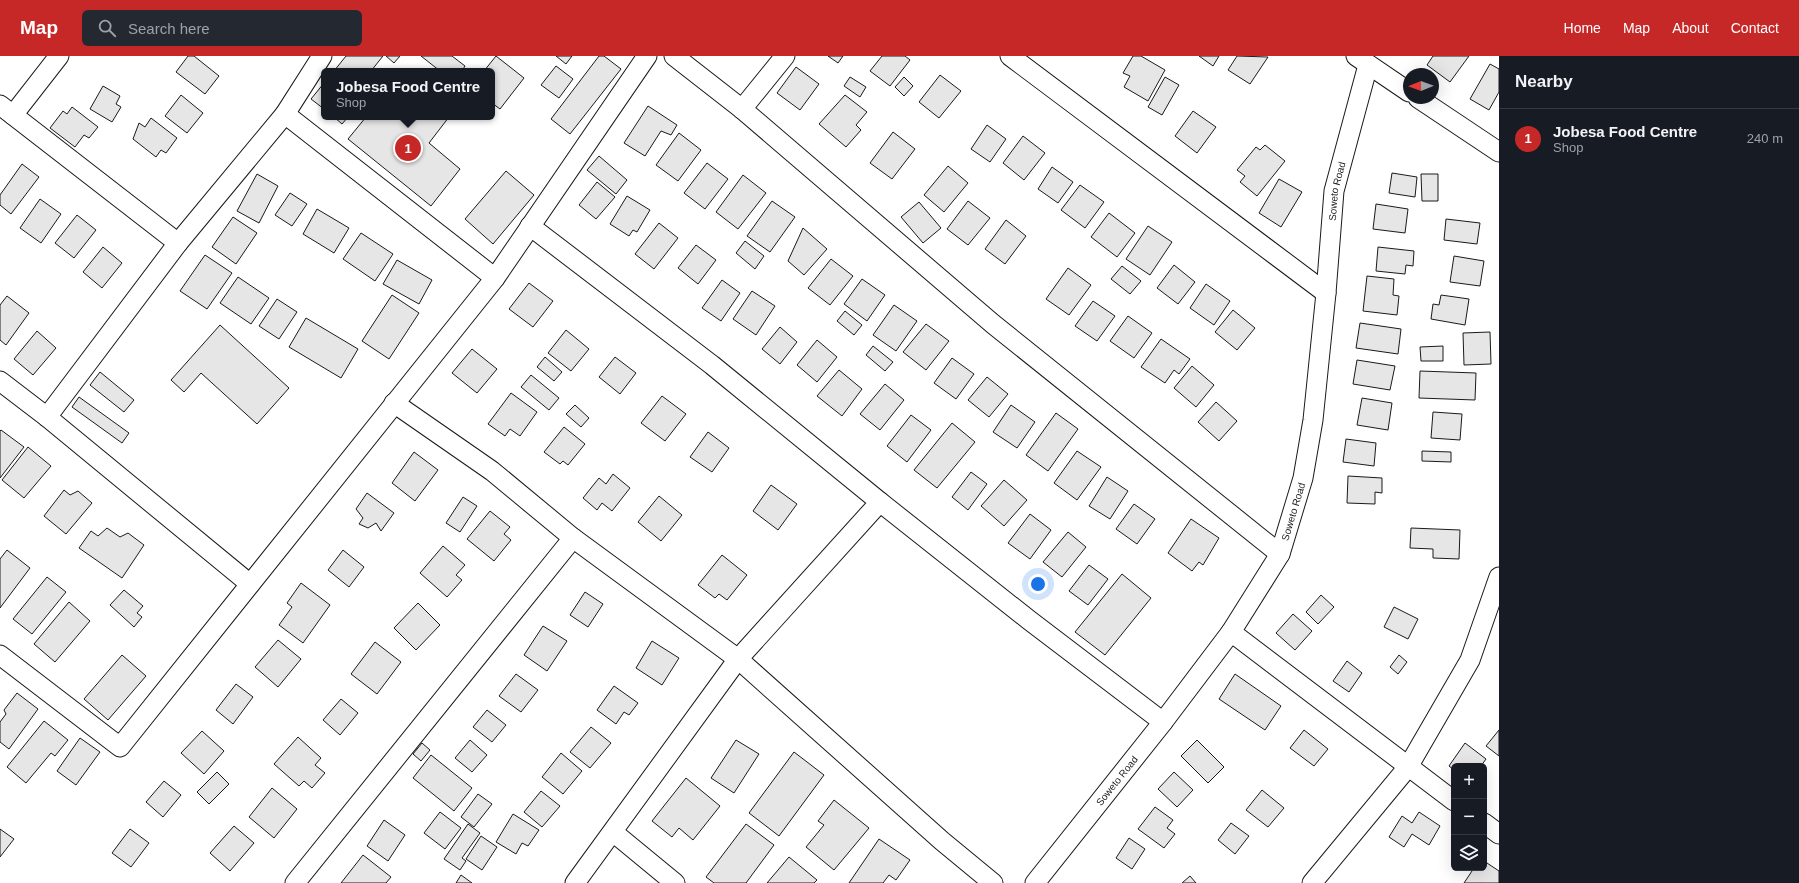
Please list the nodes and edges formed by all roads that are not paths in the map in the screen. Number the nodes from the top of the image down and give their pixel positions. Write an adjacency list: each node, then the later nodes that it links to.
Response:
1 (59, 56): 11 (street)
2 (322, 56): 12 (street)
3 (647, 56): 14 (street)
4 (674, 56): 10 (street)
5 (785, 56): 10 (street)
6 (1010, 56): 17 (street)
7 (1362, 60): 8 (street); 17 (street, Soweto Road)
8 (1403, 88)
9 (1427, 104): 13 (street)
10 (742, 109): 23 (street)
11 (7, 110): 15 (street)
12 (284, 114): 15 (street); 16 (street)
13 (1499, 152)
14 (530, 226): 16 (street); 21 (street)
15 (178, 243): 20 (street)
16 (495, 278): 19 (street)
17 (1326, 293): 23 (street, Soweto Road)
18 (0, 381): 20 (street)
19 (394, 403): 22 (street); 25 (street)
20 (47, 417): 25 (street)
21 (880, 502): 28 (street); 29 (street)
22 (573, 538): 28 (street); 35 (street)
23 (1280, 554): 26 (street, Soweto Road)
24 (1499, 577): 30 (street)
25 (250, 584): 27 (street)
26 (1231, 632): 29 (street, Soweto Road); 30 (street)
27 (0, 655)
28 (738, 659): 33 (street); 38 (street)
29 (1163, 722): 39 (street, Soweto Road)
30 (1408, 767): 31 (street); 40 (street)
31 (1451, 799)
32 (1487, 825): 34 (street)
33 (613, 832): 36 (street); 37 (street)
34 (1499, 834)
35 (295, 883)
36 (575, 883)
37 (675, 883)
38 (993, 883)
39 (1035, 883)
40 (1312, 883)

